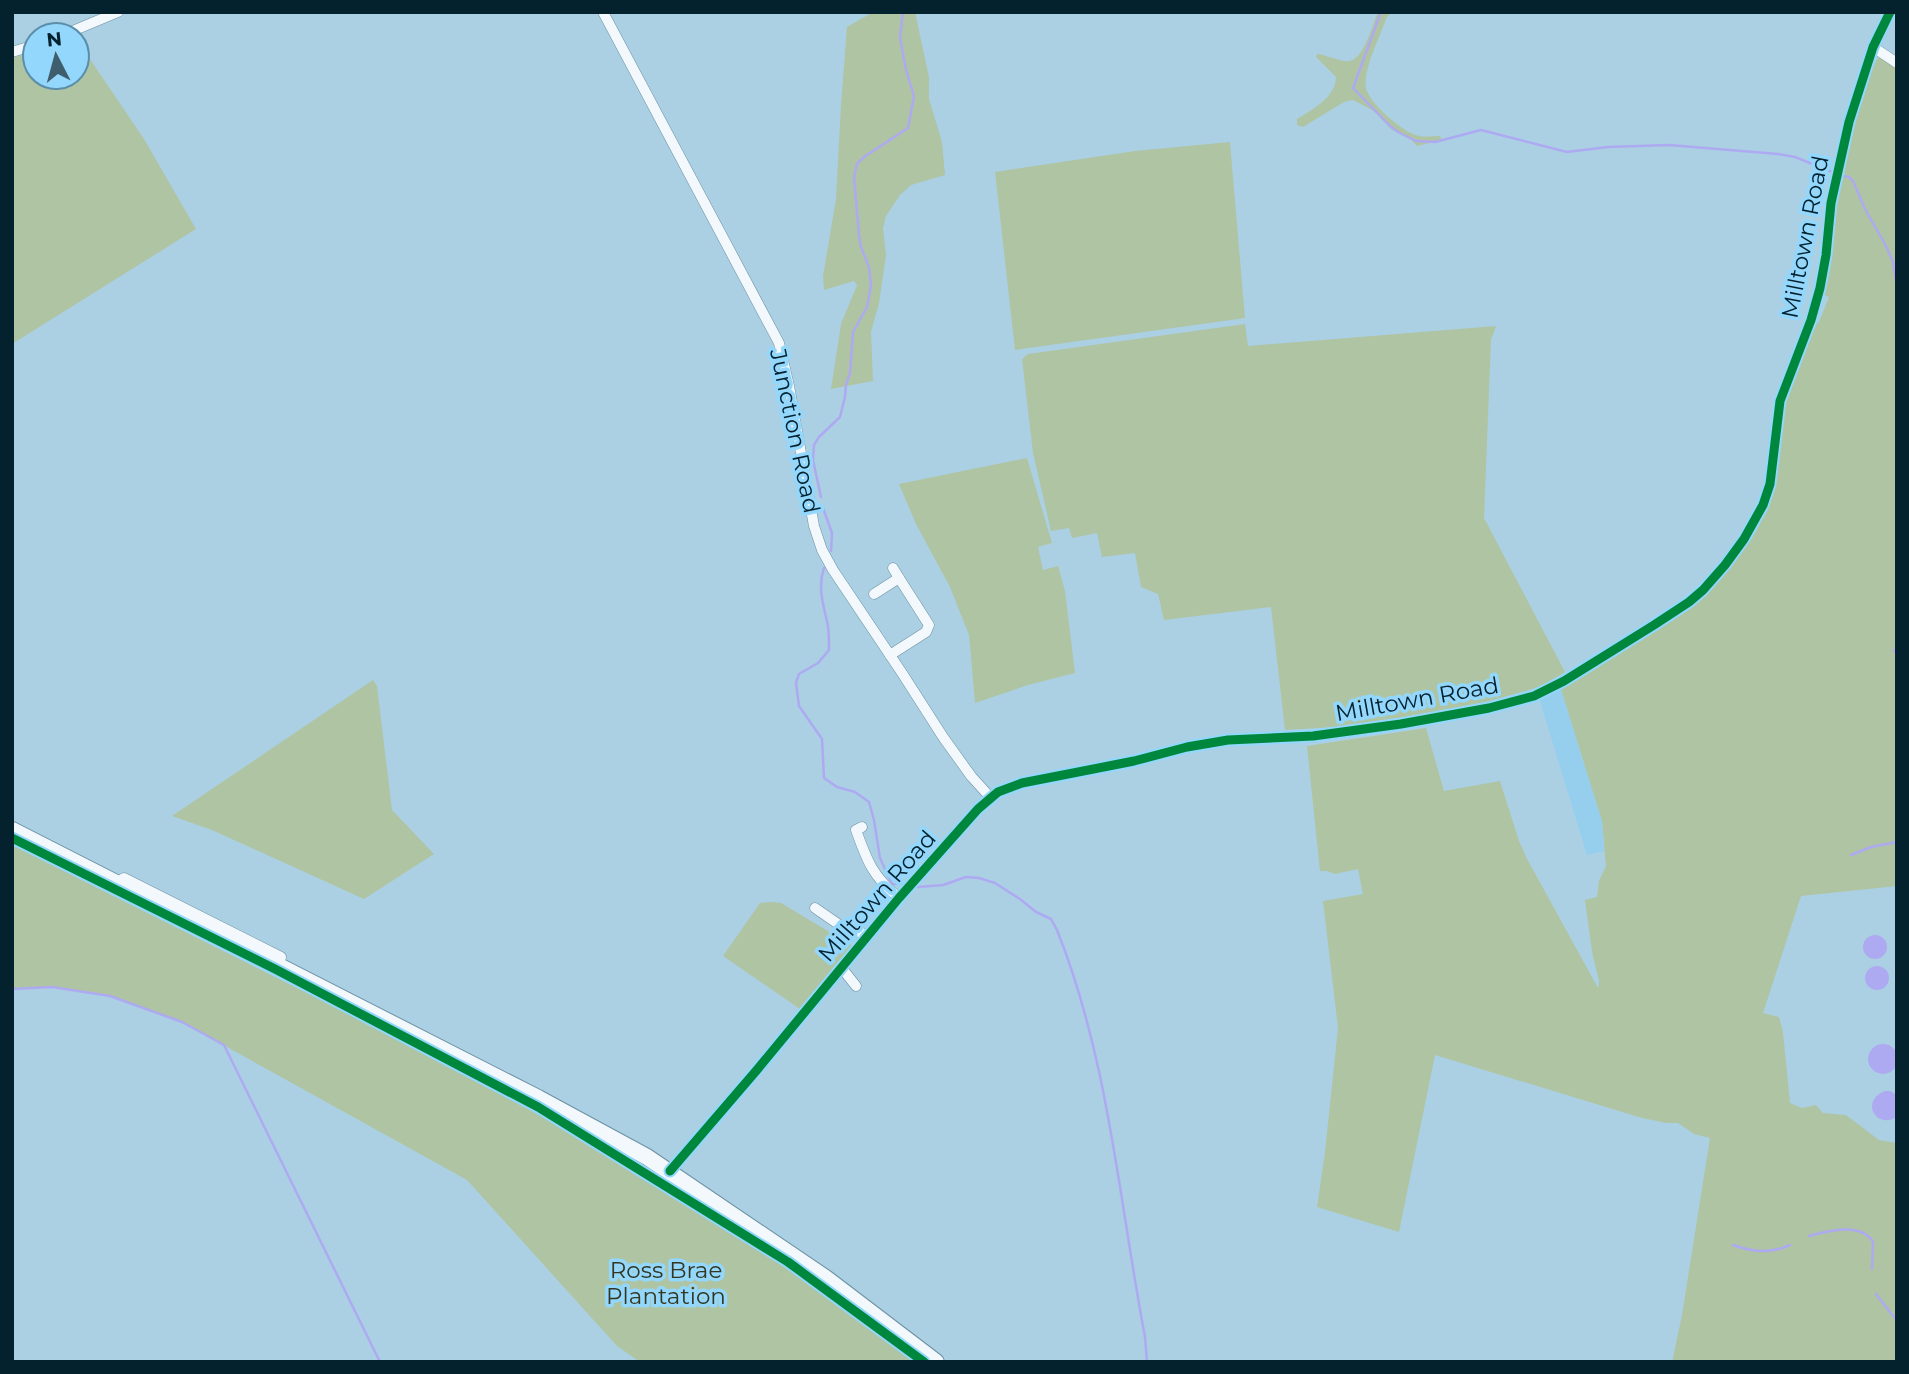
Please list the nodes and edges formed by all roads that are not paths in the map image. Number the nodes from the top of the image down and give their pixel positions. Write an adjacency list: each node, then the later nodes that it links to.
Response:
1 (118, 12): 4 (street)
2 (603, 12): 10 (street, Junction Road)
3 (1890, 12): 5 (street, Milltown Road)
4 (91, 23)
5 (1873, 47): 6 (street); 11 (street, Milltown Road)
6 (1897, 63)
7 (892, 568): 8 (street)
8 (899, 578): 9 (street); 10 (street)
9 (874, 594)
10 (890, 655): 11 (street, Junction Road)
11 (990, 797): 14 (street, Milltown Road)
12 (862, 827): 14 (street)
13 (12, 830): 19 (main road)
14 (899, 898): 16 (street, Milltown Road)
15 (815, 908): 16 (street)
16 (868, 935): 17 (street, Milltown Road)
17 (841, 967): 18 (street); 19 (street, Milltown Road)
18 (856, 986)
19 (670, 1171): 20 (main road)
20 (936, 1362)

